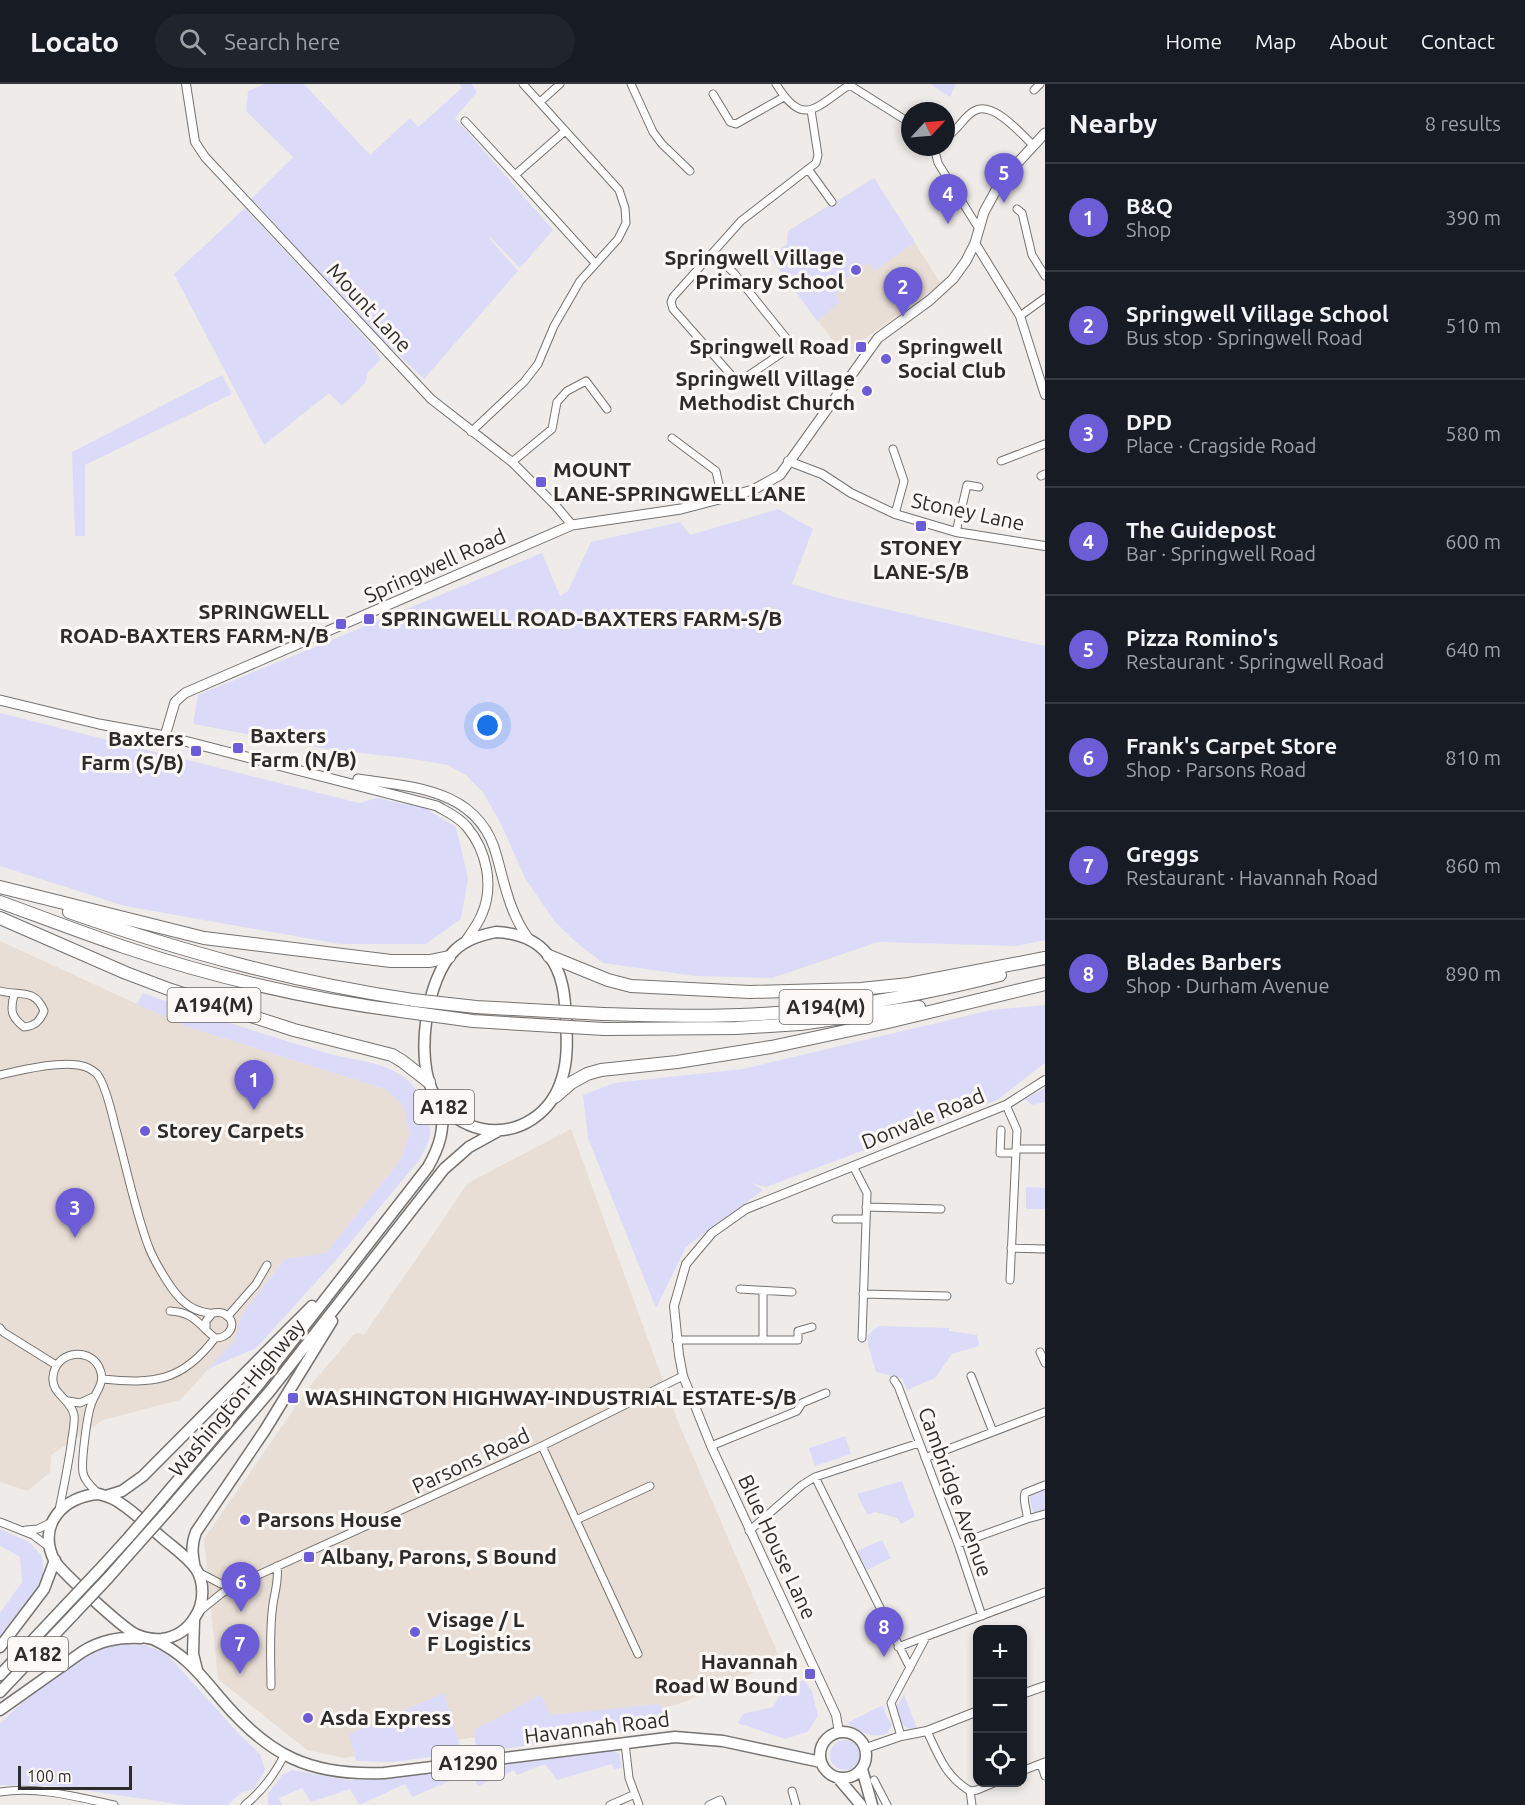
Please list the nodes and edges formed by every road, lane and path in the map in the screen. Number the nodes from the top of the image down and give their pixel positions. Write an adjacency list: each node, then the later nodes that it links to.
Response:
1 (186, 84): 34 (street, Mount Lane)
2 (523, 84): 11 (street)
3 (560, 84): 11 (street)
4 (632, 84): 21 (street)
5 (776, 84): 10 (street)
6 (848, 84): 12 (street); 13 (street)
7 (1040, 84): 8 (street)
8 (1034, 90)
9 (713, 94): 10 (street)
10 (784, 97): 12 (street)
11 (540, 102): 16 (street)
12 (811, 110): 20 (street)
13 (901, 117)
14 (465, 122): 22 (street)
15 (955, 129): 18 (street)
16 (565, 131): 22 (street); 28 (street)
17 (1045, 133): 18 (main road, Springwell Road)
18 (1034, 146): 25 (main road, Springwell Road)
19 (936, 156): 25 (street)
20 (807, 169): 23 (street); 27 (street)
21 (690, 171)
22 (515, 175): 28 (street)
23 (832, 202)
24 (1017, 209): 29 (street)
25 (979, 229): 26 (main road, Springwell Road)
26 (975, 243): 31 (street); 38 (main road, Springwell Road)
27 (713, 253): 27 (street)
28 (595, 263): 34 (street)
29 (1045, 276)
30 (1045, 298): 31 (street)
31 (1020, 316): 32 (street)
32 (1045, 395)
33 (607, 409): 40 (street)
34 (471, 432): 40 (street, Mount Lane)
35 (672, 438): 42 (street)
36 (1045, 444): 39 (street)
37 (893, 449): 43 (street)
38 (788, 461): 42 (main road, Springwell Road); 43 (street, Stoney Lane)
39 (1000, 461)
40 (512, 462): 44 (street, Mount Lane)
41 (980, 487): 45 (street)
42 (722, 498): 44 (main road, Springwell Road)
43 (895, 514): 45 (street, Stoney Lane)
44 (572, 525): 48 (main road, Springwell Road)
45 (956, 532): 46 (street, Stoney Lane)
46 (1045, 546)
47 (0, 700): 48 (main road)
48 (165, 736): 49 (main road)
49 (317, 774): 53 (main road); 54 (main road)
50 (0, 887): 56 (highway, A194(M)); 58 (highway, A194(M), bridge)
51 (0, 902): 59 (highway, A194(M), bridge)
52 (0, 918): 64 (highway, A194(M))
53 (528, 938): 54 (main road, A182); 55 (main road, A182)
54 (465, 942): 56 (main road, A182)
55 (549, 956): 57 (highway, A194(M)); 65 (main road, A182)
56 (449, 957): 64 (main road, A182)
57 (1045, 958)
58 (1045, 963)
59 (1042, 985): 65 (highway, A194(M))
60 (0, 991): 61 (street)
61 (14, 995): 61 (street)
62 (0, 1075): 88 (street)
63 (1045, 1080): 66 (street, Donvale Road)
64 (429, 1082): 67 (main road, A182)
65 (555, 1097): 68 (main road, A182)
66 (1006, 1105): 71 (street, Donvale Road); 72 (street, Donvale Road)
67 (443, 1106): 68 (main road, A182); 80 (main road, Washington Highway / A182)
68 (501, 1130): 82 (main road, Washington Highway / A182)
69 (1001, 1130): 71 (street)
70 (1045, 1149): 71 (street)
71 (1016, 1151): 77 (street, Donvale Road)
72 (853, 1166): 73 (street, Donvale Road); 96 (street, Donvale Road)
73 (866, 1207): 74 (street); 76 (street, Donvale Road)
74 (941, 1209)
75 (836, 1219): 76 (street)
76 (866, 1220): 86 (street, Donvale Road)
77 (1011, 1248): 78 (street); 81 (street, Donvale Road)
78 (1045, 1249)
79 (267, 1265): 90 (street)
80 (345, 1273): 117 (main road); 141 (main road, Washington Highway / A182, bridge)
81 (1010, 1280)
82 (356, 1283): 129 (main road); 144 (main road, Washington Highway / A182, bridge)
83 (740, 1289): 84 (street)
84 (763, 1291): 85 (street); 97 (street)
85 (792, 1292)
86 (863, 1294): 87 (street); 95 (street, Donvale Road)
87 (947, 1296)
88 (184, 1303): 89 (street); 92 (street)
89 (212, 1314): 90 (street); 92 (street)
90 (228, 1316): 94 (street)
91 (812, 1327): 97 (street)
92 (206, 1330): 94 (street)
93 (1, 1332): 100 (street)
94 (215, 1338): 103 (street)
95 (862, 1338)
96 (676, 1340): 97 (street); 101 (street, Donvale Road)
97 (763, 1340)
98 (1040, 1352): 99 (street)
99 (1045, 1363)
100 (56, 1365): 103 (street); 107 (street)
101 (683, 1376): 111 (street, Parsons Road); 112 (street, Blue House Lane)
102 (971, 1376): 109 (street)
103 (102, 1379): 106 (street)
104 (894, 1380): 110 (street, Cambridge Avenue)
105 (826, 1393): 112 (street)
106 (93, 1397): 107 (street); 117 (street)
107 (67, 1401): 119 (street)
108 (1045, 1412): 109 (street)
109 (993, 1432): 113 (street)
110 (919, 1443): 113 (street, Cambridge Avenue); 114 (street)
111 (542, 1446): 121 (street); 128 (street, Parsons Road)
112 (711, 1446): 124 (street, Blue House Lane)
113 (925, 1458): 125 (street, Cambridge Avenue)
114 (815, 1477): 124 (street); 137 (street)
115 (1045, 1485): 120 (street)
116 (650, 1486): 121 (street)
117 (103, 1495): 119 (main road); 129 (main road)
118 (1045, 1514): 120 (street)
119 (56, 1516): 123 (street); 126 (main road)
120 (1027, 1519): 125 (street)
121 (576, 1520): 138 (street)
122 (0, 1522): 123 (street)
123 (23, 1530): 126 (street)
124 (749, 1531): 149 (street, Blue House Lane)
125 (958, 1544): 132 (street, Cambridge Avenue)
126 (50, 1548): 127 (main road)
127 (55, 1560): 135 (main road); 136 (main road)
128 (278, 1566): 130 (street, Parsons Road); 142 (street)
129 (196, 1569): 130 (street); 133 (main road)
130 (236, 1585): 133 (street, Parsons Road)
131 (1045, 1592): 132 (street)
132 (982, 1616): 134 (street)
133 (196, 1617): 135 (main road); 140 (main road)
134 (926, 1637): 137 (street); 139 (street)
135 (149, 1638): 140 (main road, Havannah Road / A1290); 146 (main road)
136 (0, 1647)
137 (898, 1647): 139 (street)
138 (638, 1654)
139 (910, 1668): 150 (street)
140 (198, 1671): 153 (main road, Havannah Road / A1290)
141 (0, 1675)
142 (271, 1686)
143 (1045, 1686): 145 (street)
144 (0, 1692)
145 (1027, 1693)
146 (0, 1710)
147 (973, 1713): 148 (street)
148 (927, 1731): 150 (street); 163 (street)
149 (839, 1732): 152 (main road); 154 (main road)
150 (902, 1736): 152 (street)
151 (625, 1743): 153 (main road, Havannah Road / A1290); 154 (main road, Havannah Road / A1290); 165 (street)
152 (866, 1748): 156 (main road)
153 (285, 1754): 169 (street)
154 (821, 1762): 159 (main road)
155 (1043, 1763): 157 (street); 158 (street)
156 (862, 1769): 159 (main road); 167 (main road)
157 (1027, 1770)
158 (1045, 1776)
159 (838, 1778): 167 (main road)
160 (874, 1780): 166 (street)
161 (985, 1787): 163 (street)
162 (792, 1791): 174 (street)
163 (970, 1791): 176 (street)
164 (0, 1792): 168 (street)
165 (634, 1794): 170 (street); 171 (street)
166 (882, 1796): 167 (street); 175 (street)
167 (867, 1803)
168 (114, 1805)
169 (245, 1805)
170 (610, 1805)
171 (639, 1805)
172 (709, 1805): 173 (street)
173 (722, 1805)
174 (796, 1805)
175 (887, 1805)
176 (972, 1805)

